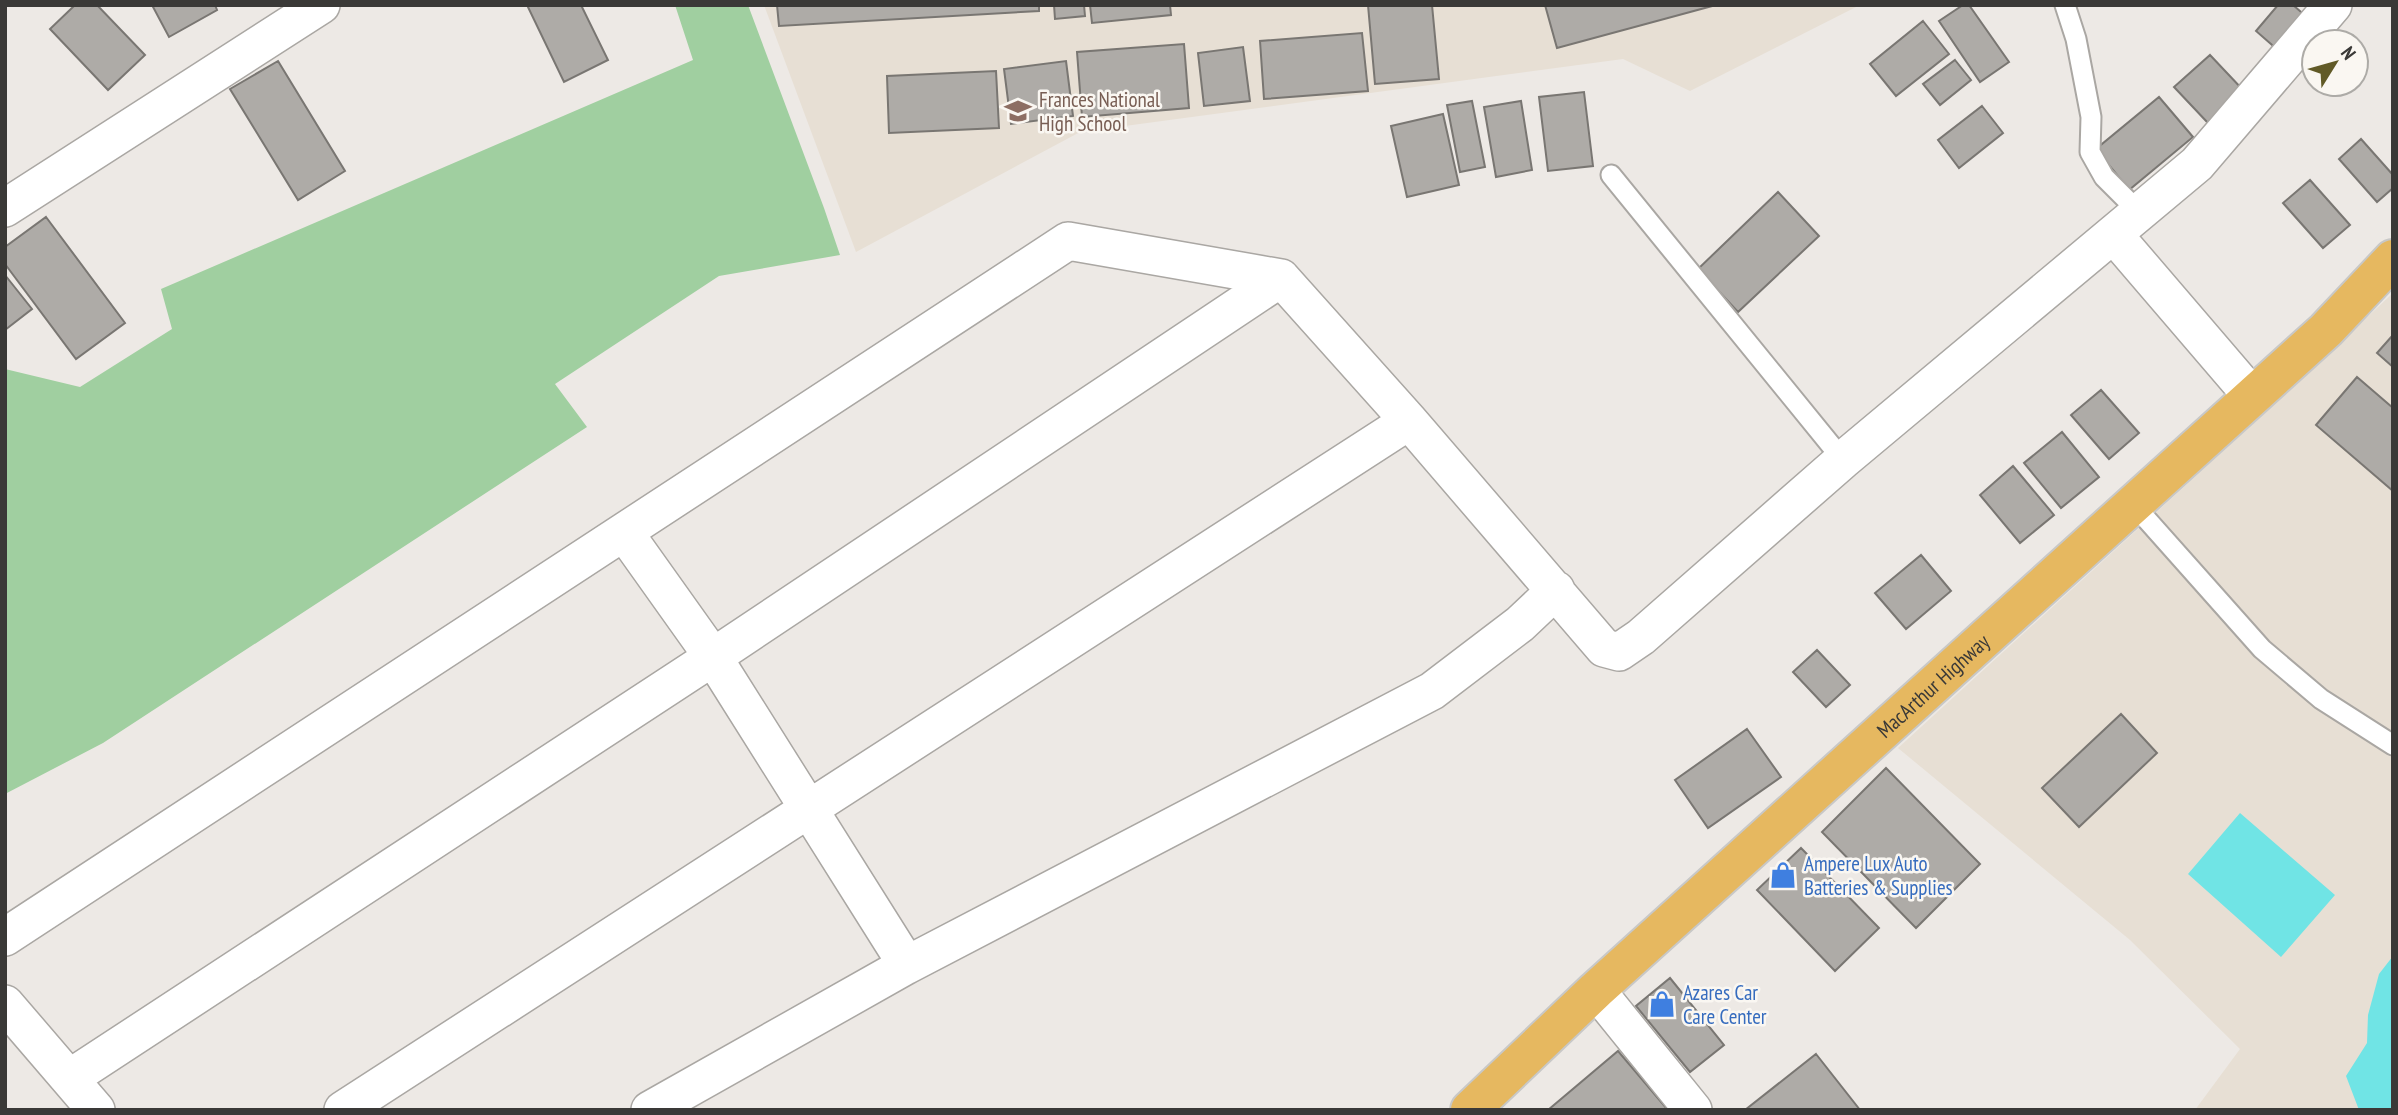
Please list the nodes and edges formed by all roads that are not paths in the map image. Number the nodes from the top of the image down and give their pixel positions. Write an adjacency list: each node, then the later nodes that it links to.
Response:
1 (321, 5): 5 (street)
2 (2065, 5): 6 (lane)
3 (2333, 5): 6 (street)
4 (1611, 175): 11 (lane)
5 (5, 208)
6 (2127, 224): 9 (street); 11 (street)
7 (2393, 259): 9 (highway, MacArthur Highway)
8 (1281, 278): 10 (street); 13 (street); 15 (street)
9 (2252, 396): 12 (highway, MacArthur Highway)
10 (1409, 421): 14 (street); 17 (street)
11 (1843, 460): 14 (street)
12 (2133, 504): 16 (lane); 20 (highway, MacArthur Highway)
13 (624, 532): 15 (street); 18 (street)
14 (1556, 590): 19 (street)
15 (713, 657): 17 (street); 22 (street)
16 (2393, 745)
17 (807, 808): 19 (street); 24 (street)
18 (5, 937)
19 (907, 965): 25 (street)
20 (1596, 990): 26 (highway, MacArthur Highway); 27 (street)
21 (5, 1004): 22 (street)
22 (70, 1078): 23 (street)
23 (96, 1110)
24 (343, 1110)
25 (650, 1110)
26 (1470, 1110)
27 (1693, 1110)

